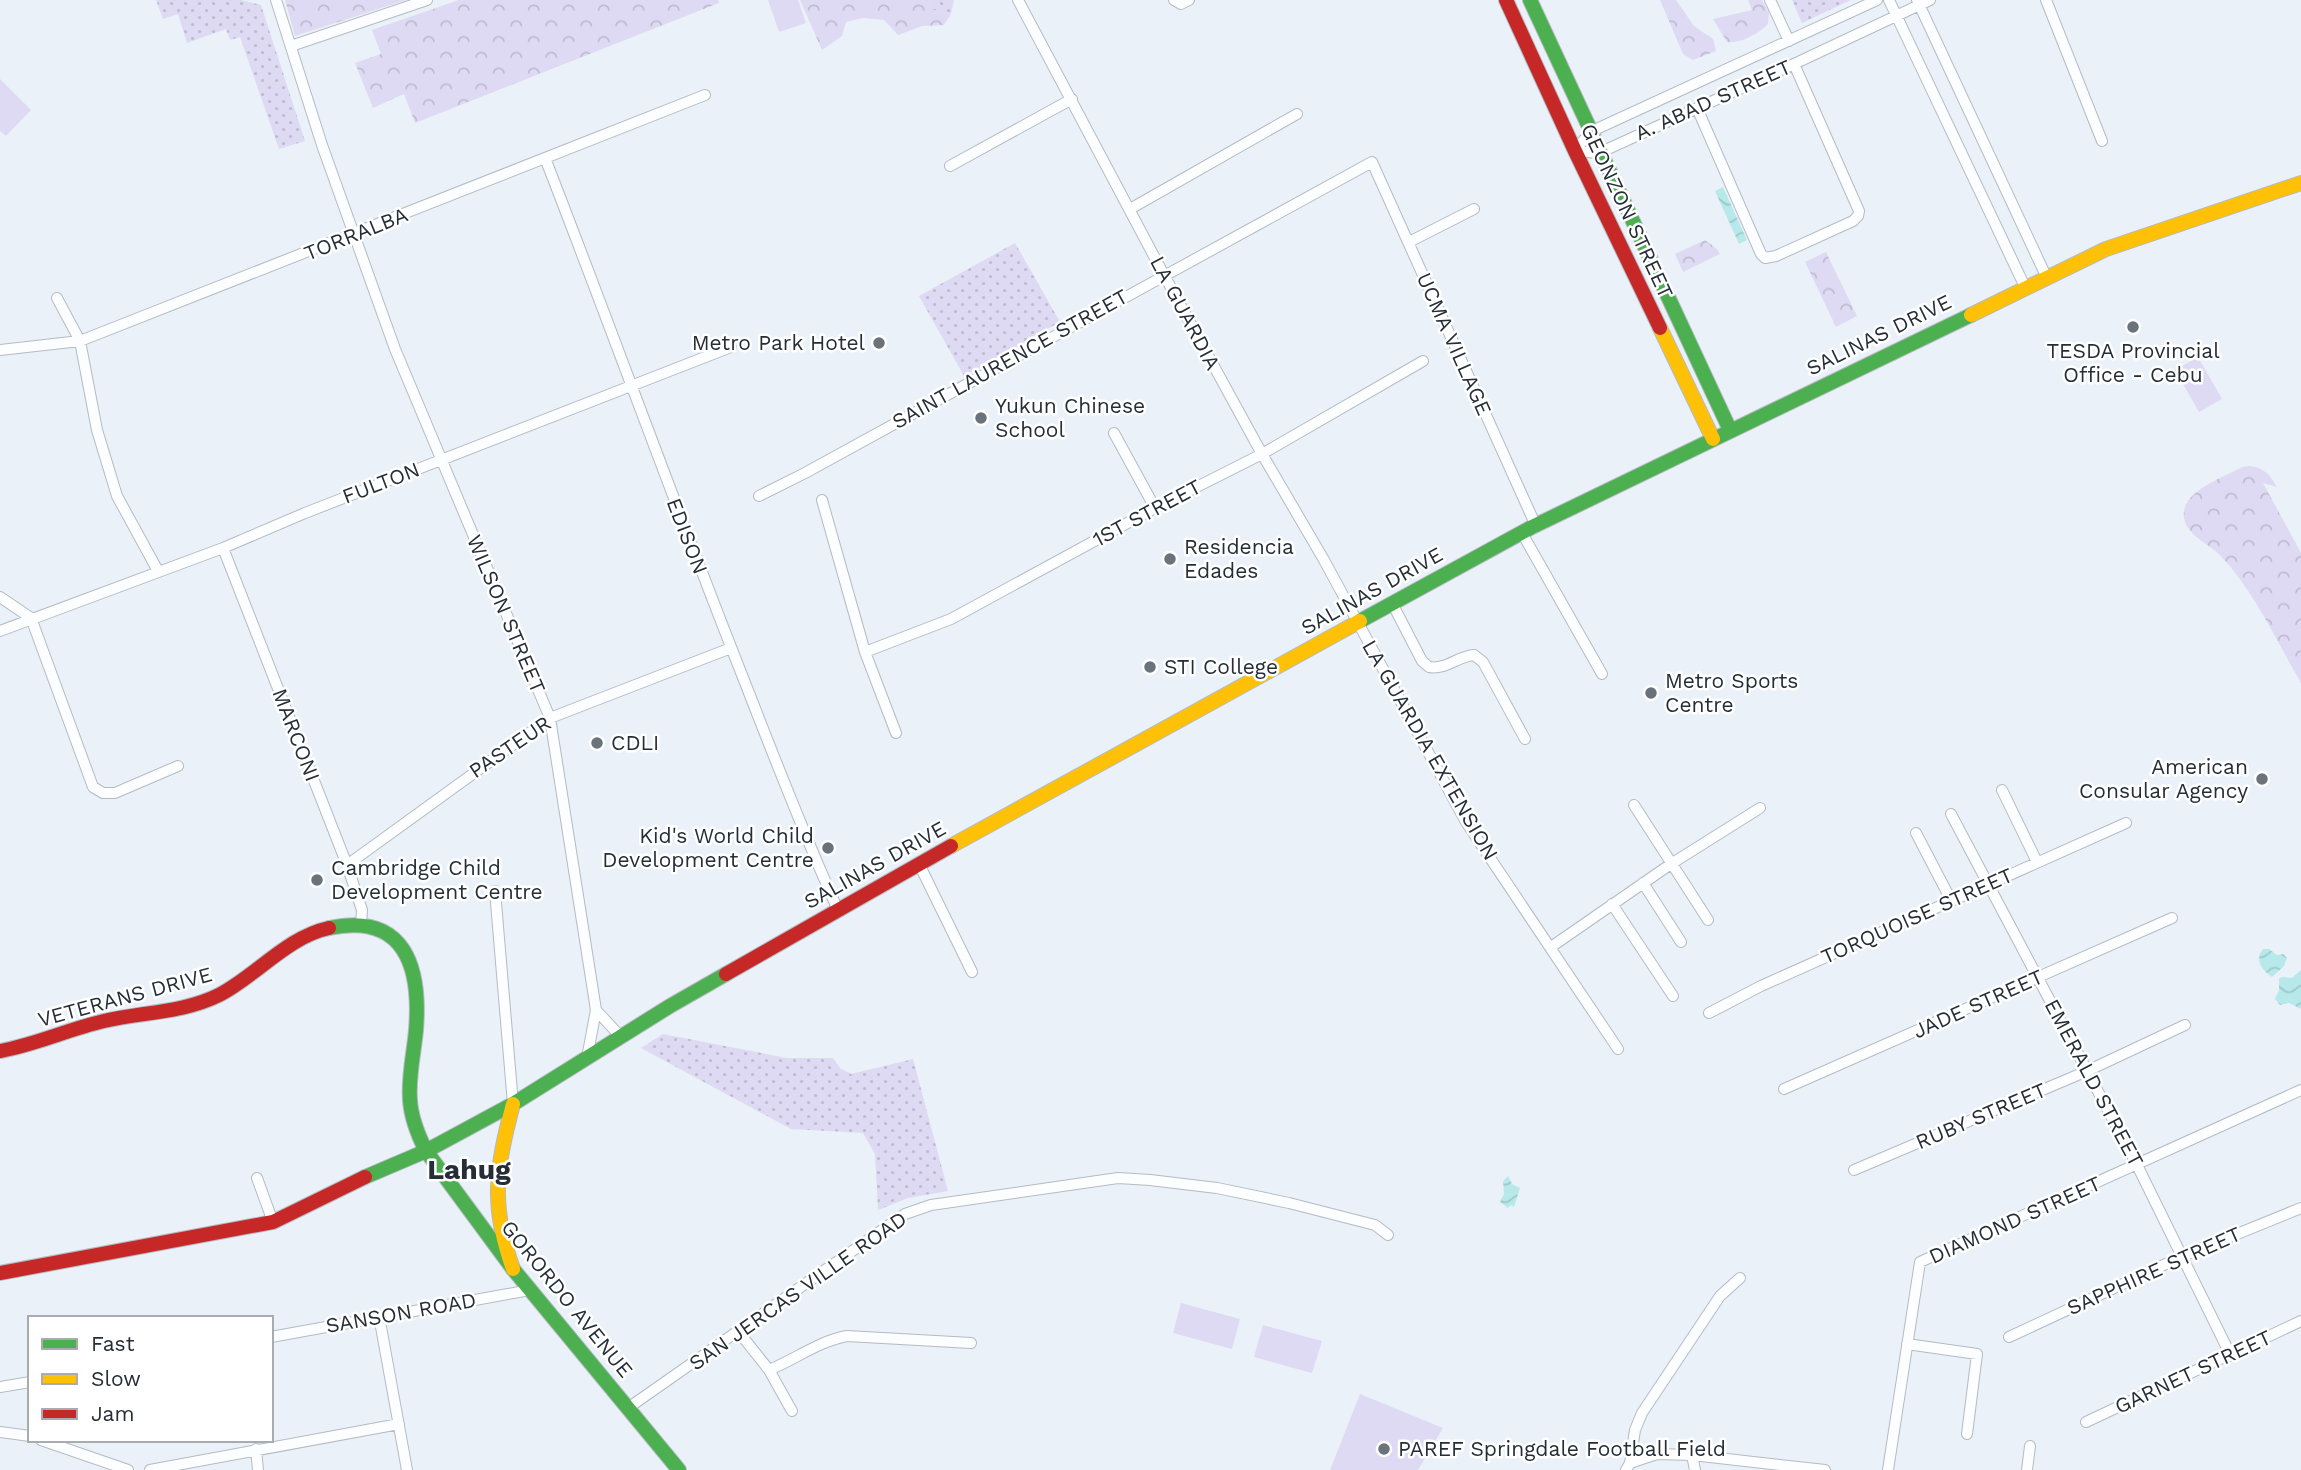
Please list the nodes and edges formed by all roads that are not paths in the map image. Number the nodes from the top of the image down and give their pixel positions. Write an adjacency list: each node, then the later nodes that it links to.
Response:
1 (276, 0): 15 (street, WILSON STREET)
2 (427, 0): 15 (street)
3 (1018, 0): 18 (street, LA GUARDIA)
4 (1174, 0): 5 (street)
5 (1189, 0)
6 (1506, 0): 23 (main road, GEONZON STREET)
7 (1530, 0): 21 (main road, GEONZON STREET)
8 (1770, 0): 14 (street)
9 (1877, 0): 14 (street, A. ABAD STREET)
10 (1889, 0): 13 (street)
11 (2046, 0): 22 (street)
12 (1922, 2): 13 (street, A. ABAD STREET); 34 (street)
13 (1896, 15): 16 (street, A. ABAD STREET); 35 (street)
14 (1789, 41): 21 (street, A. ABAD STREET)
15 (290, 46): 31 (street, WILSON STREET)
16 (1794, 64): 19 (street, A. ABAD STREET); 19 (street)
17 (705, 95): 25 (street, TORRALBA)
18 (1072, 99): 27 (street); 29 (street, LA GUARDIA)
19 (1696, 108): 24 (street, A. ABAD STREET)
20 (1297, 114): 29 (street)
21 (1590, 132): 23 (street, A. ABAD STREET); 24 (main road, GEONZON STREET)
22 (2102, 141)
23 (1575, 151): 24 (street, A. ABAD STREET); 44 (main road, GEONZON STREET)
24 (1599, 152): 42 (main road, GEONZON STREET)
25 (545, 158): 31 (street, TORRALBA); 41 (street, EDISON)
26 (1372, 162): 32 (street, UCMA VILLAGE); 33 (street, SAINT LAURENCE STREET)
27 (950, 166)
28 (2301, 183): 34 (main road, SALINAS DRIVE)
29 (1130, 209): 33 (street, LA GUARDIA)
30 (1474, 209): 32 (street)
31 (354, 235): 37 (street, TORRALBA); 46 (street, WILSON STREET)
32 (1409, 242): 50 (street, UCMA VILLAGE)
33 (1164, 275): 45 (street, LA GUARDIA); 47 (street, SAINT LAURENCE STREET)
34 (2046, 276): 35 (main road, SALINAS DRIVE)
35 (2025, 287): 42 (main road, SALINAS DRIVE)
36 (57, 298): 37 (street)
37 (80, 341): 39 (street, TORRALBA); 53 (street)
38 (731, 346): 41 (street, FULTON)
39 (0, 350)
40 (1423, 361): 45 (street, 1ST STREET)
41 (631, 386): 46 (street, FULTON); 59 (street, EDISON)
42 (1730, 430): 44 (main road, SALINAS DRIVE)
43 (1114, 433): 49 (street)
44 (1713, 439): 50 (main road, SALINAS DRIVE)
45 (1262, 454): 49 (street, 1ST STREET); 57 (street, LA GUARDIA)
46 (442, 460): 52 (street, FULTON); 62 (street, WILSON STREET)
47 (759, 496)
48 (822, 500): 60 (street)
49 (1155, 508): 60 (street, 1ST STREET)
50 (1536, 526): 51 (main road, SALINAS DRIVE)
51 (1522, 533): 55 (main road, SALINAS DRIVE); 61 (street)
52 (223, 548): 53 (street, FULTON); 75 (street, MARCONI)
53 (158, 571): 56 (street, FULTON)
54 (0, 597): 56 (street)
55 (1392, 603): 57 (main road, SALINAS DRIVE); 64 (street)
56 (31, 618): 58 (street, FULTON); 65 (street)
57 (1358, 622): 73 (main road, SALINAS DRIVE); 86 (street, LA GUARDIA EXTENSION)
58 (0, 631)
59 (731, 648): 62 (street, PASTEUR); 81 (street, EDISON)
60 (865, 652): 63 (street)
61 (1602, 674)
62 (550, 718): 75 (street, PASTEUR); 90 (street, WILSON STREET)
63 (896, 733)
64 (1525, 739)
65 (178, 766)
66 (2002, 790): 72 (street)
67 (1634, 805): 74 (street)
68 (1760, 807): 74 (street)
69 (1951, 814): 77 (street, EMERALD STREET)
70 (2126, 822): 72 (street, TORQUOISE STREET)
71 (1916, 833): 79 (street)
72 (2037, 862): 77 (street, TORQUOISE STREET)
73 (919, 864): 81 (main road, SALINAS DRIVE); 87 (street)
74 (1671, 864): 76 (street); 83 (street)
75 (347, 865): 84 (street, MARCONI)
76 (1643, 883): 80 (street); 85 (street)
77 (1989, 883): 79 (street, TORQUOISE STREET); 88 (street, EMERALD STREET)
78 (495, 891): 100 (street)
79 (1951, 900): 91 (street, TORQUOISE STREET)
80 (1612, 904): 86 (street); 89 (street)
81 (838, 910): 93 (main road, SALINAS DRIVE)
82 (2172, 918): 88 (street, JADE STREET)
83 (1707, 920)
84 (361, 924): 95 (main road, VETERANS DRIVE); 101 (main road, VETERANS DRIVE)
85 (1681, 943)
86 (1551, 947): 94 (street, LA GUARDIA EXTENSION)
87 (972, 972)
88 (2039, 977): 97 (street, EMERALD STREET); 98 (street, JADE STREET)
89 (1673, 996)
90 (596, 1010): 93 (street); 96 (street, WILSON STREET)
91 (1709, 1013)
92 (2185, 1026): 97 (street, RUBY STREET)
93 (621, 1037): 96 (main road, SALINAS DRIVE)
94 (1618, 1049)
95 (0, 1051)
96 (587, 1058): 100 (main road, SALINAS DRIVE)
97 (2087, 1071): 102 (street, EMERALD STREET); 103 (street, RUBY STREET)
98 (1784, 1089)
99 (2301, 1090): 102 (street, DIAMOND STREET)
100 (513, 1104): 101 (main road, SALINAS DRIVE); 109 (main road)
101 (426, 1152): 106 (main road, SALINAS DRIVE); 109 (main road, GORORDO AVENUE)
102 (2137, 1165): 108 (street, EMERALD STREET); 119 (street, DIAMOND STREET)
103 (1854, 1170)
104 (257, 1178): 106 (street)
105 (2301, 1208): 108 (street, SAPPHIRE STREET)
106 (273, 1222): 110 (main road, SALINAS DRIVE)
107 (1388, 1235): 115 (street, SAN JERCAS VILLE ROAD)
108 (2183, 1256): 117 (street, SAPPHIRE STREET); 120 (street, EMERALD STREET)
109 (513, 1269): 112 (main road, GORORDO AVENUE)
110 (0, 1273)
111 (1740, 1278): 135 (street)
112 (530, 1290): 113 (street, SANSON ROAD); 124 (main road, GORORDO AVENUE)
113 (379, 1317): 116 (street, SANSON ROAD); 127 (street)
114 (2301, 1321): 120 (street, GARNET STREET)
115 (738, 1331): 121 (street); 124 (street, SAN JERCAS VILLE ROAD)
116 (273, 1337)
117 (2009, 1337)
118 (971, 1343): 121 (street)
119 (1908, 1345): 129 (street); 144 (street)
120 (2231, 1356): 126 (street, GARNET STREET)
121 (769, 1370): 125 (street)
122 (28, 1382): 123 (street)
123 (0, 1387)
124 (628, 1408): 141 (main road, GORORDO AVENUE)
125 (792, 1411)
126 (2086, 1422)
127 (399, 1424): 133 (street); 140 (street)
128 (0, 1432): 130 (street)
129 (1967, 1434)
130 (28, 1436)
131 (47, 1442): 137 (street)
132 (2030, 1446): 145 (street)
133 (256, 1449): 138 (street); 139 (street)
134 (1692, 1455): 135 (street); 136 (street); 142 (street)
135 (1628, 1466)
136 (1796, 1469): 143 (street)
137 (128, 1470)
138 (150, 1470)
139 (258, 1470)
140 (407, 1470)
141 (679, 1470)
142 (1695, 1470)
143 (1825, 1470)
144 (1888, 1470)
145 (2027, 1470)

